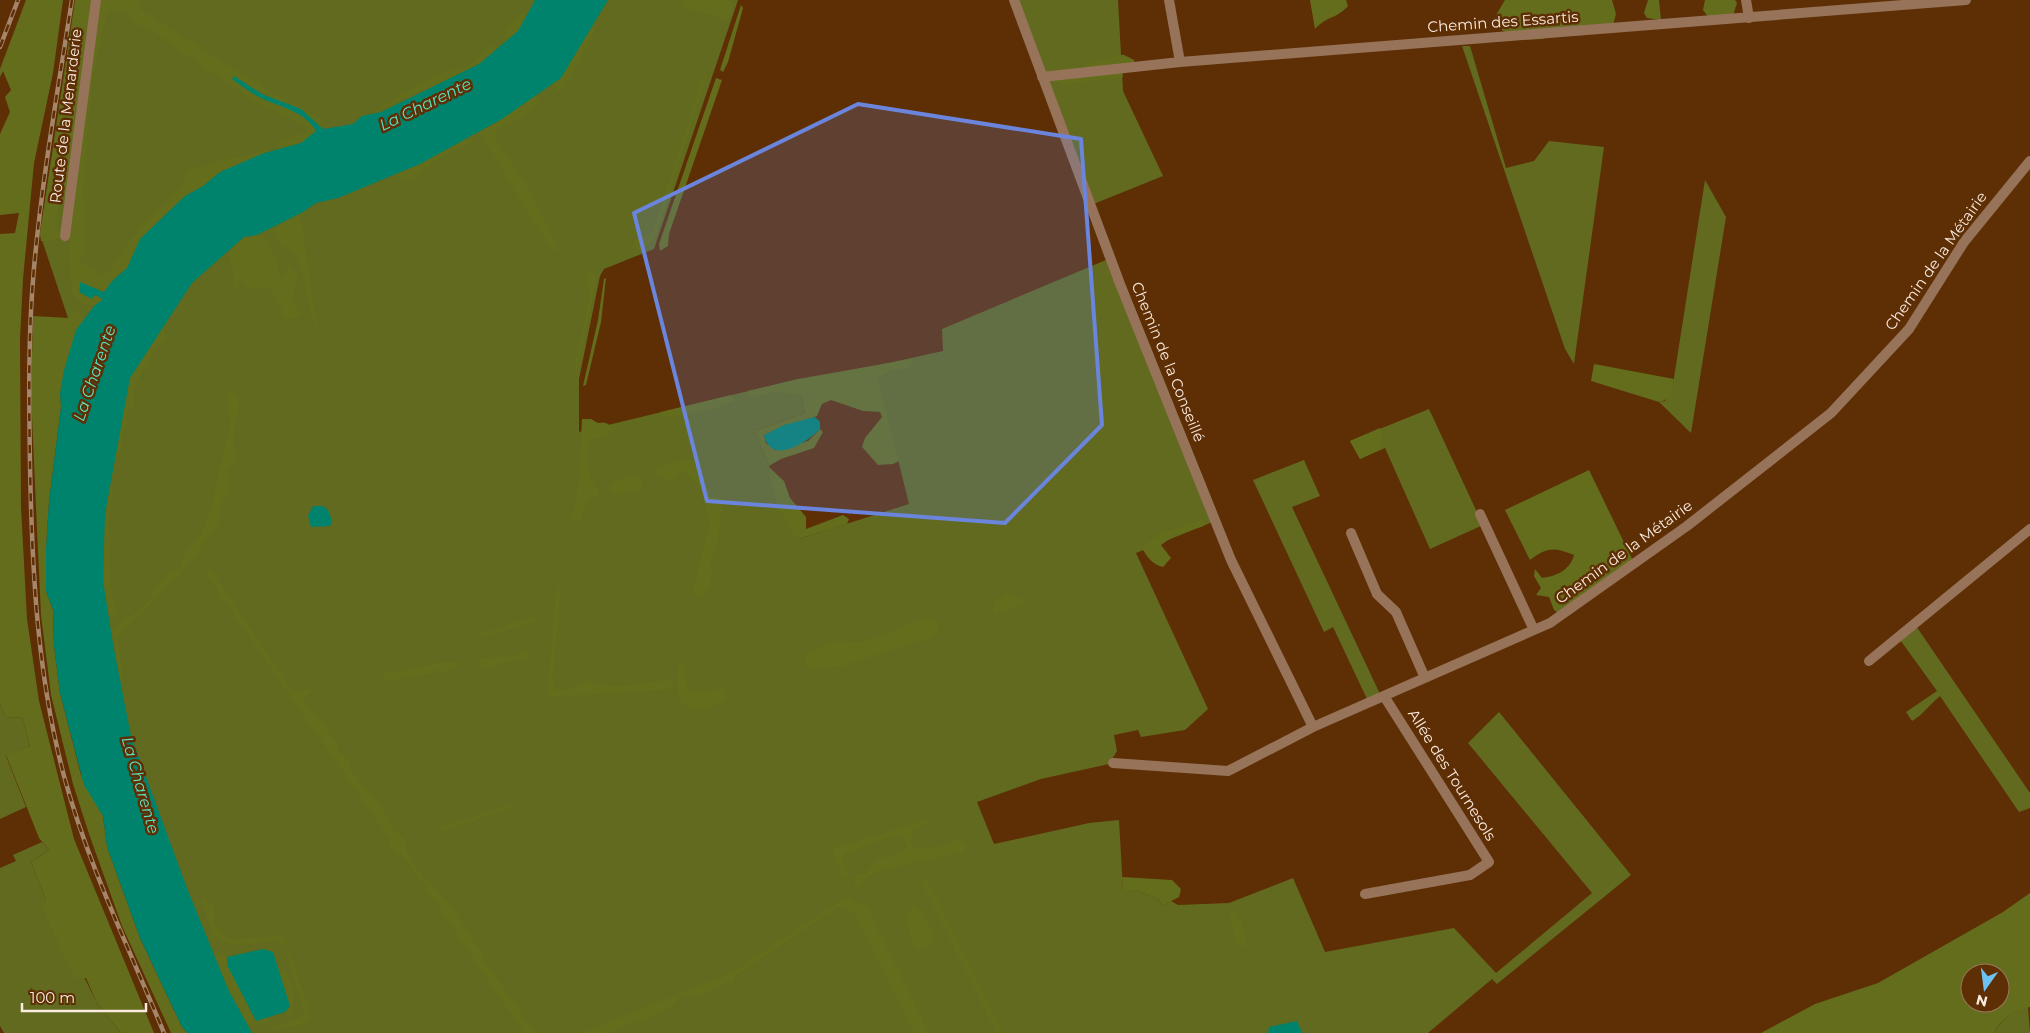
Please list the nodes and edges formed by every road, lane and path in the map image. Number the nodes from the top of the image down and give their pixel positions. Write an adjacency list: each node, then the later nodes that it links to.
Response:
1 (96, 0): 11 (street, Route de la Menarderie)
2 (1014, 0): 9 (street, Chemin de la Conseillé)
3 (1170, 0): 8 (street)
4 (1746, 0): 7 (street)
5 (1966, 0): 6 (street, Chemin des Essartis)
6 (1879, 4): 7 (street, Chemin des Essartis)
7 (1749, 18): 8 (street, Chemin des Essartis)
8 (1180, 62): 9 (street, Chemin des Essartis)
9 (1042, 77): 19 (street, Chemin de la Conseillé)
10 (2030, 161): 15 (street, Chemin de la Métairie)
11 (65, 236)
12 (1480, 514): 15 (street)
13 (2030, 528): 16 (street)
14 (1351, 533): 17 (street)
15 (1534, 630): 17 (street, Chemin de la Métairie)
16 (1869, 661)
17 (1425, 678): 18 (street, Chemin de la Métairie)
18 (1384, 696): 19 (street, Chemin de la Métairie); 21 (street, Allée des Tournesols)
19 (1312, 727): 20 (street, Chemin de la Métairie)
20 (1114, 763)
21 (1365, 894)

